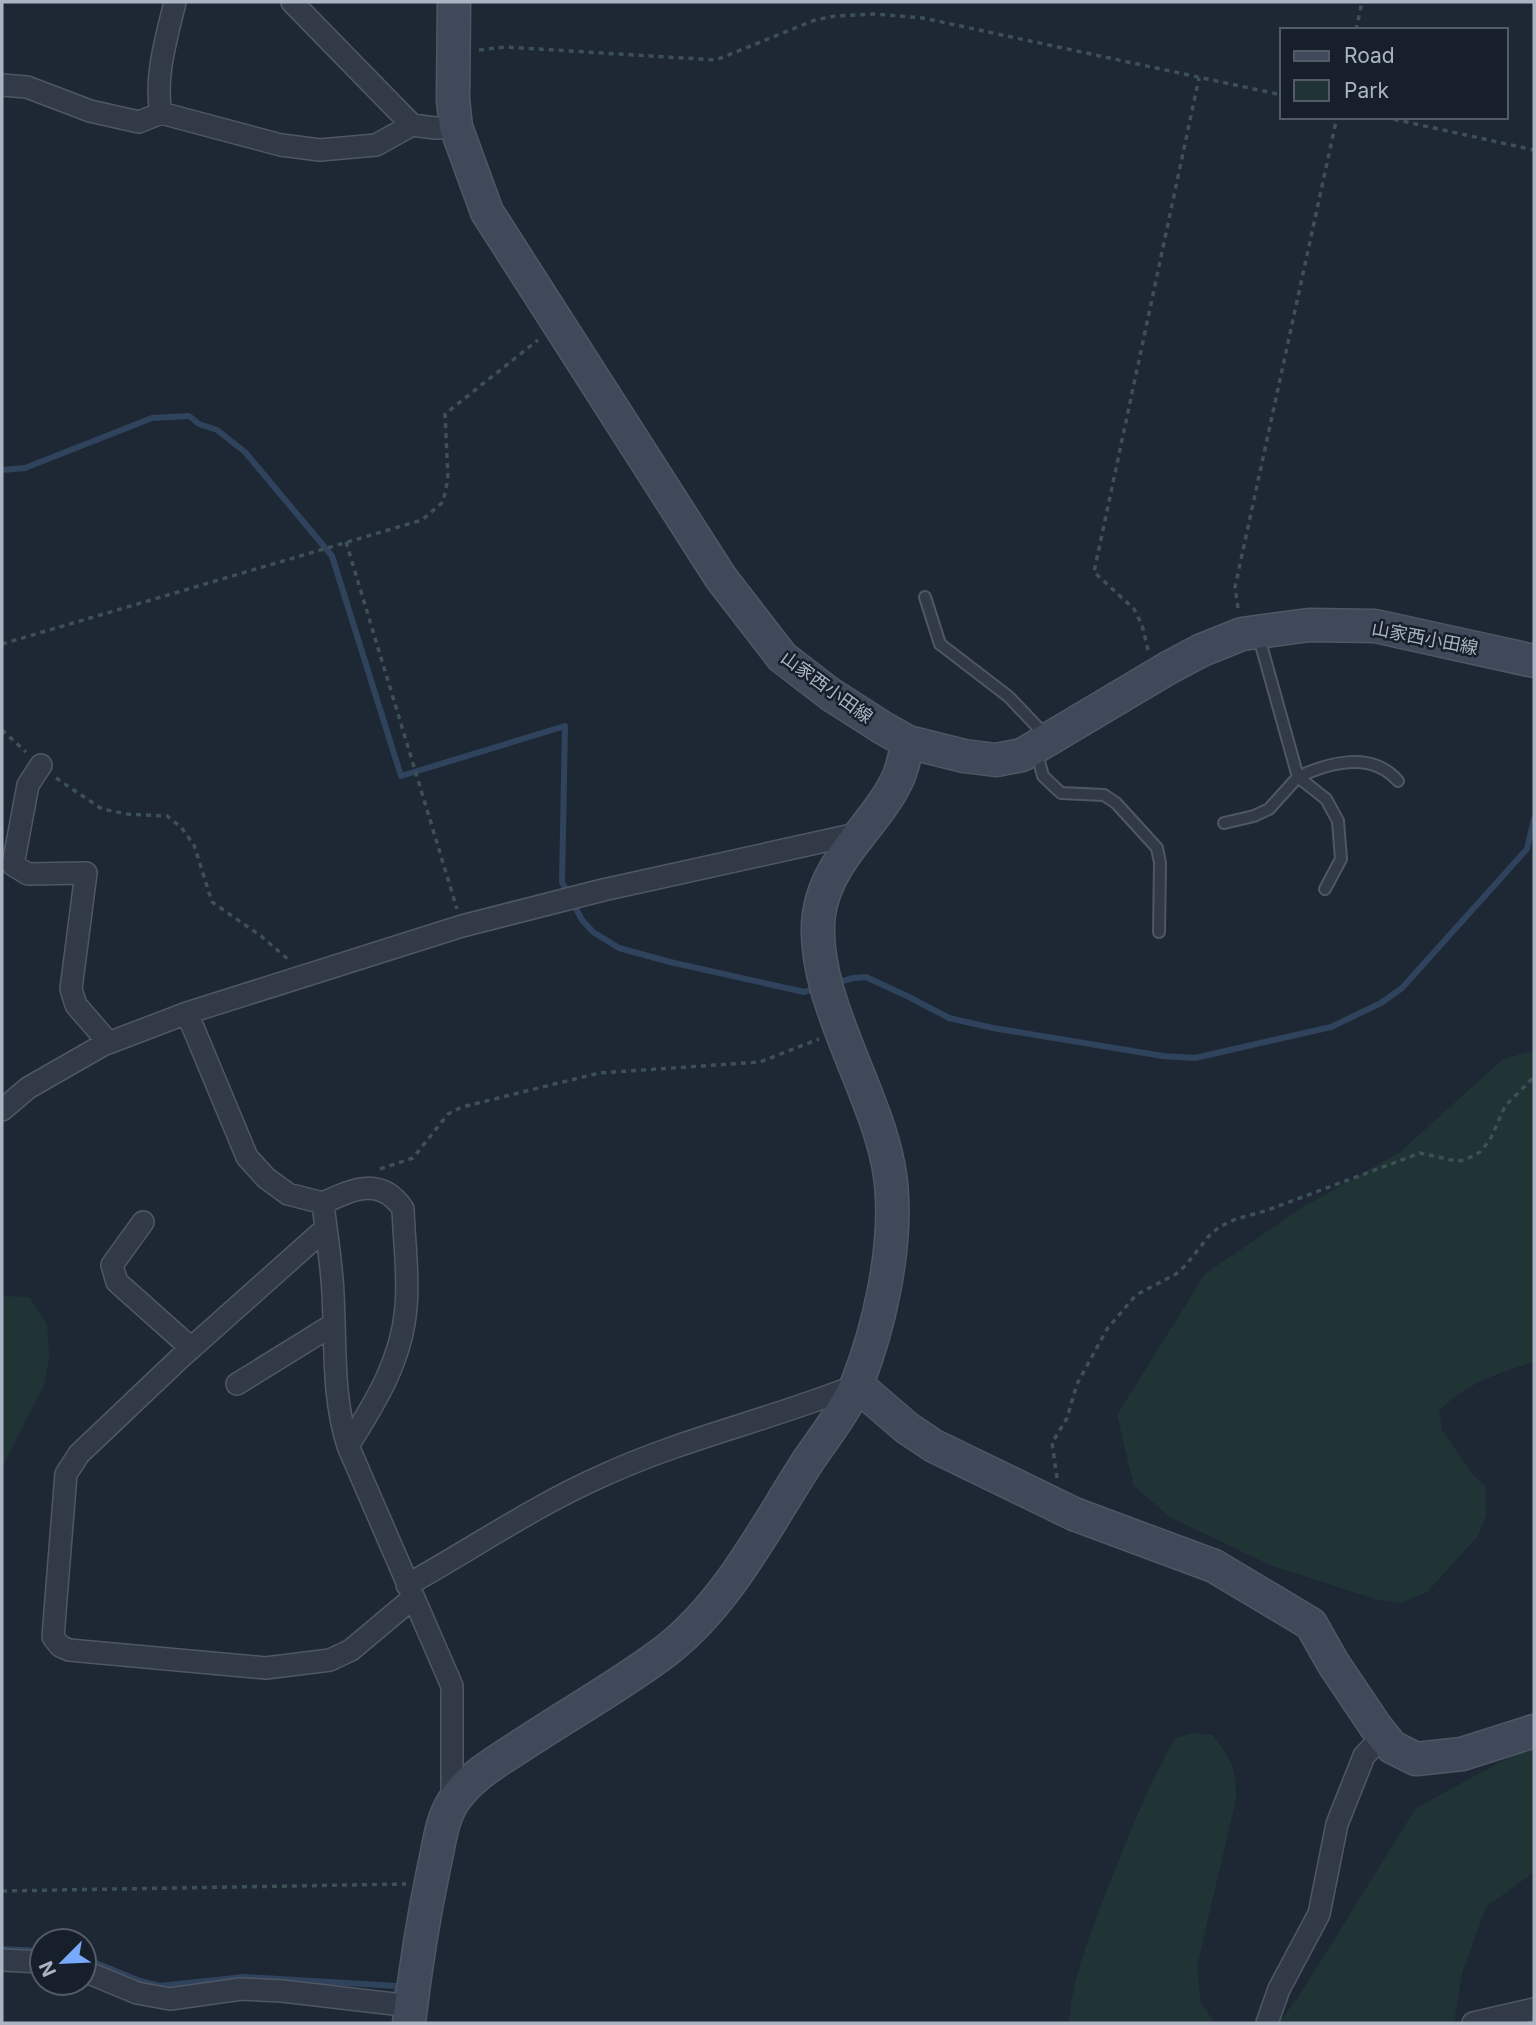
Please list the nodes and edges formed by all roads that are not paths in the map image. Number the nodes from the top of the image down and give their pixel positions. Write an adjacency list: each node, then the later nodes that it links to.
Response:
1 (175, 2): 5 (street)
2 (292, 2): 6 (street)
3 (454, 2): 7 (street, 山家西小田線)
4 (2, 85): 5 (street)
5 (161, 113): 6 (street)
6 (412, 125): 7 (street)
7 (456, 127): 11 (street, 山家西小田線)
8 (925, 597): 12 (lane)
9 (1249, 633): 10 (street, 山家西小田線); 12 (street, 山家西小田線); 14 (lane)
10 (1534, 661)
11 (908, 742): 12 (street, 山家西小田線); 17 (street)
12 (1042, 743): 19 (lane)
13 (41, 765): 21 (street)
14 (1298, 777): 15 (lane); 16 (lane); 18 (lane)
15 (1398, 781)
16 (1224, 823)
17 (861, 833): 20 (street); 29 (street)
18 (1325, 889)
19 (1159, 932)
20 (187, 1013): 21 (street); 23 (street)
21 (108, 1042): 22 (street)
22 (2, 1110)
23 (323, 1203): 25 (street); 30 (street)
24 (143, 1222): 27 (street)
25 (326, 1228): 26 (street); 27 (street)
26 (334, 1324): 28 (street); 30 (street)
27 (191, 1348): 31 (street)
28 (237, 1384)
29 (856, 1385): 31 (street); 33 (street); 34 (street)
30 (348, 1446): 31 (street)
31 (410, 1592): 34 (street)
32 (1534, 1731): 33 (street)
33 (1383, 1736): 40 (street)
34 (452, 1803): 39 (street)
35 (2, 1960): 36 (street)
36 (28, 1961)
37 (98, 1977): 39 (street)
38 (1534, 2009): 41 (street)
39 (410, 2014)
40 (1267, 2023)
41 (1473, 2023)

